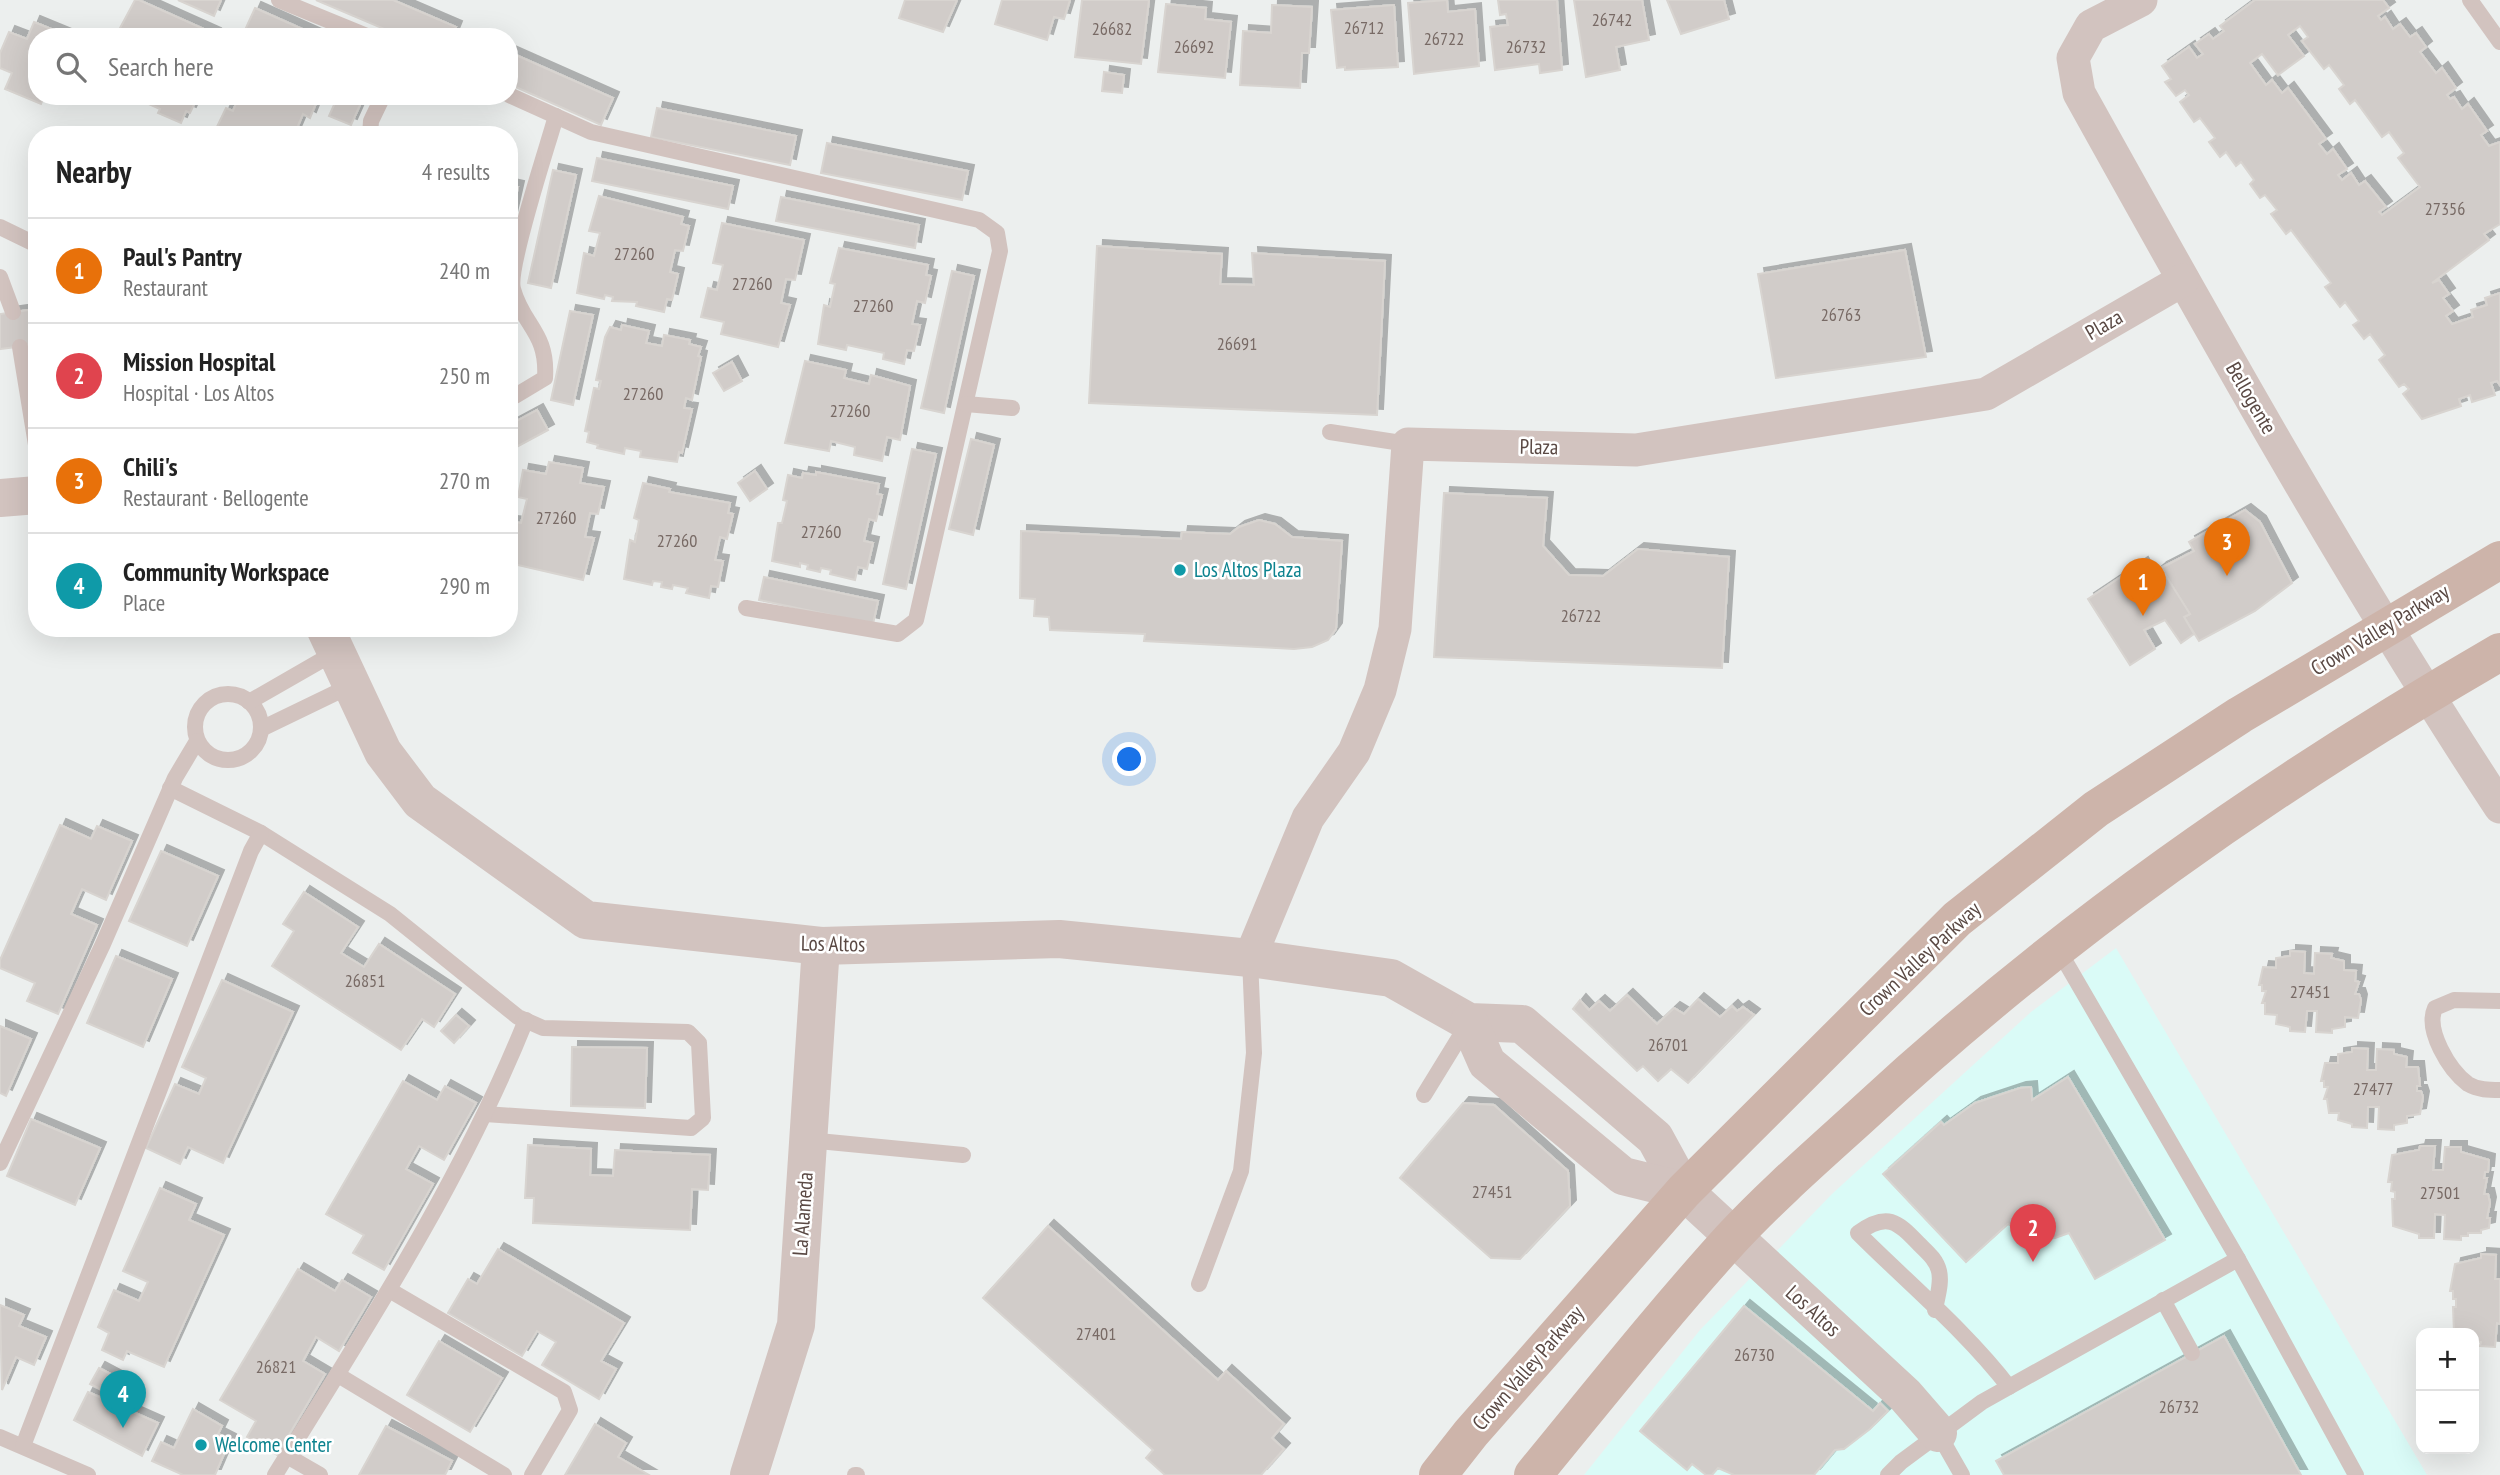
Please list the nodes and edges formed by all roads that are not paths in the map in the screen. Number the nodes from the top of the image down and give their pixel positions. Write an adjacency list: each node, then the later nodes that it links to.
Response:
1 (279, 0): 4 (lane)
2 (2141, 0): 14 (street, Bellogente)
3 (2470, 0): 5 (lane)
4 (347, 28)
5 (2500, 42)
6 (518, 99): 8 (lane)
7 (379, 105): 9 (lane)
8 (556, 116): 12 (lane); 20 (lane)
9 (371, 126)
10 (0, 227): 11 (lane)
11 (28, 240)
12 (518, 249)
13 (0, 277): 16 (lane)
14 (2183, 280): 23 (street, Plaza); 28 (street, Bellogente)
15 (518, 300): 19 (lane)
16 (13, 312)
17 (20, 347): 18 (lane)
18 (28, 373)
19 (518, 394)
20 (965, 404): 21 (lane); 27 (lane)
21 (1012, 408)
22 (1330, 432): 23 (lane)
23 (1408, 444): 40 (street)
24 (28, 496): 25 (street)
25 (0, 498)
26 (2500, 560): 28 (main road, Crown Valley Parkway)
27 (746, 608)
28 (2384, 627): 31 (street, Bellogente); 50 (main road, Crown Valley Parkway)
29 (2500, 652): 31 (main road)
30 (338, 655): 32 (lane); 33 (lane); 38 (street, Los Altos)
31 (2426, 695): 36 (street, Bellogente); 39 (main road)
32 (249, 702): 33 (lane); 34 (lane)
33 (261, 729): 34 (lane)
34 (197, 741): 35 (lane)
35 (170, 788): 37 (lane); 49 (lane)
36 (2500, 807)
37 (261, 833): 42 (lane); 62 (lane)
38 (821, 946): 40 (street, Los Altos); 47 (street, La Alameda)
39 (2057, 947): 51 (main road); 52 (lane)
40 (1250, 958): 43 (street, Los Altos); 53 (lane)
41 (2500, 1001): 44 (lane)
42 (526, 1020): 46 (lane); 46 (lane)
43 (1469, 1022): 45 (lane); 50 (street, Los Altos); 50 (street, Los Altos)
44 (2500, 1090)
45 (1424, 1095)
46 (485, 1114): 54 (lane)
47 (808, 1140): 48 (lane); 69 (street, La Alameda)
48 (963, 1155)
49 (0, 1163)
50 (1684, 1191): 51 (street, Los Altos); 70 (main road, Crown Valley Parkway)
51 (1733, 1237): 60 (street, Los Altos); 71 (main road)
52 (2238, 1259): 55 (lane); 74 (lane)
53 (1199, 1284)
54 (391, 1291): 58 (lane); 68 (lane)
55 (2163, 1300): 57 (lane); 59 (lane)
56 (1934, 1310): 56 (lane); 59 (lane)
57 (2192, 1353)
58 (338, 1375): 63 (lane); 67 (lane)
59 (2008, 1387): 60 (lane)
60 (1938, 1433): 72 (lane); 73 (lane)
61 (0, 1437): 62 (lane)
62 (23, 1446): 64 (lane)
63 (287, 1456): 65 (lane); 66 (lane)
64 (88, 1475)
65 (275, 1475)
66 (320, 1475)
67 (504, 1475)
68 (531, 1475)
69 (749, 1475)
70 (1438, 1475)
71 (1533, 1475)
72 (1888, 1475)
73 (1962, 1475)
74 (2356, 1475)

